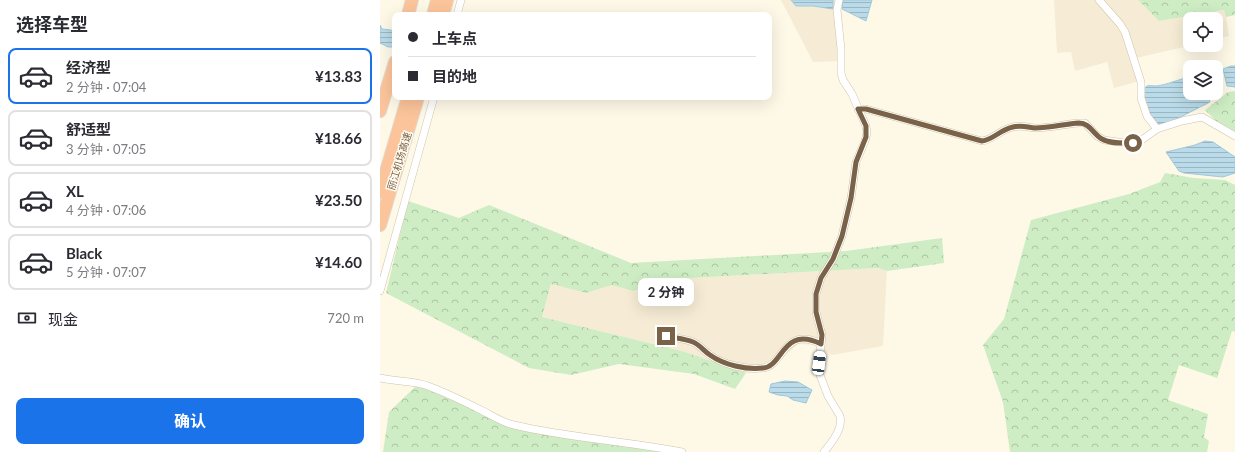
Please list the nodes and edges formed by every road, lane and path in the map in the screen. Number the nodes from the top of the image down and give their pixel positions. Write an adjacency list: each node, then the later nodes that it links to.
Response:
1 (412, 0): 7 (highway)
2 (437, 0): 8 (highway)
3 (447, 0): 9 (highway)
4 (461, 0): 10 (street)
5 (839, 0): 15 (street)
6 (1099, 0): 17 (street)
7 (409, 12)
8 (434, 12)
9 (444, 12)
10 (458, 12)
11 (392, 72): 16 (highway)
12 (407, 100): 19 (highway, 丽江机场高速)
13 (417, 100): 20 (highway, 丽江机场高速)
14 (433, 100): 21 (street)
15 (858, 109): 17 (street); 23 (street)
16 (380, 111)
17 (1158, 130): 18 (street)
18 (1235, 136)
19 (380, 192)
20 (380, 225)
21 (380, 291)
22 (666, 336): 23 (street)
23 (821, 344): 26 (street)
24 (380, 378): 25 (street)
25 (682, 452)
26 (824, 452)

